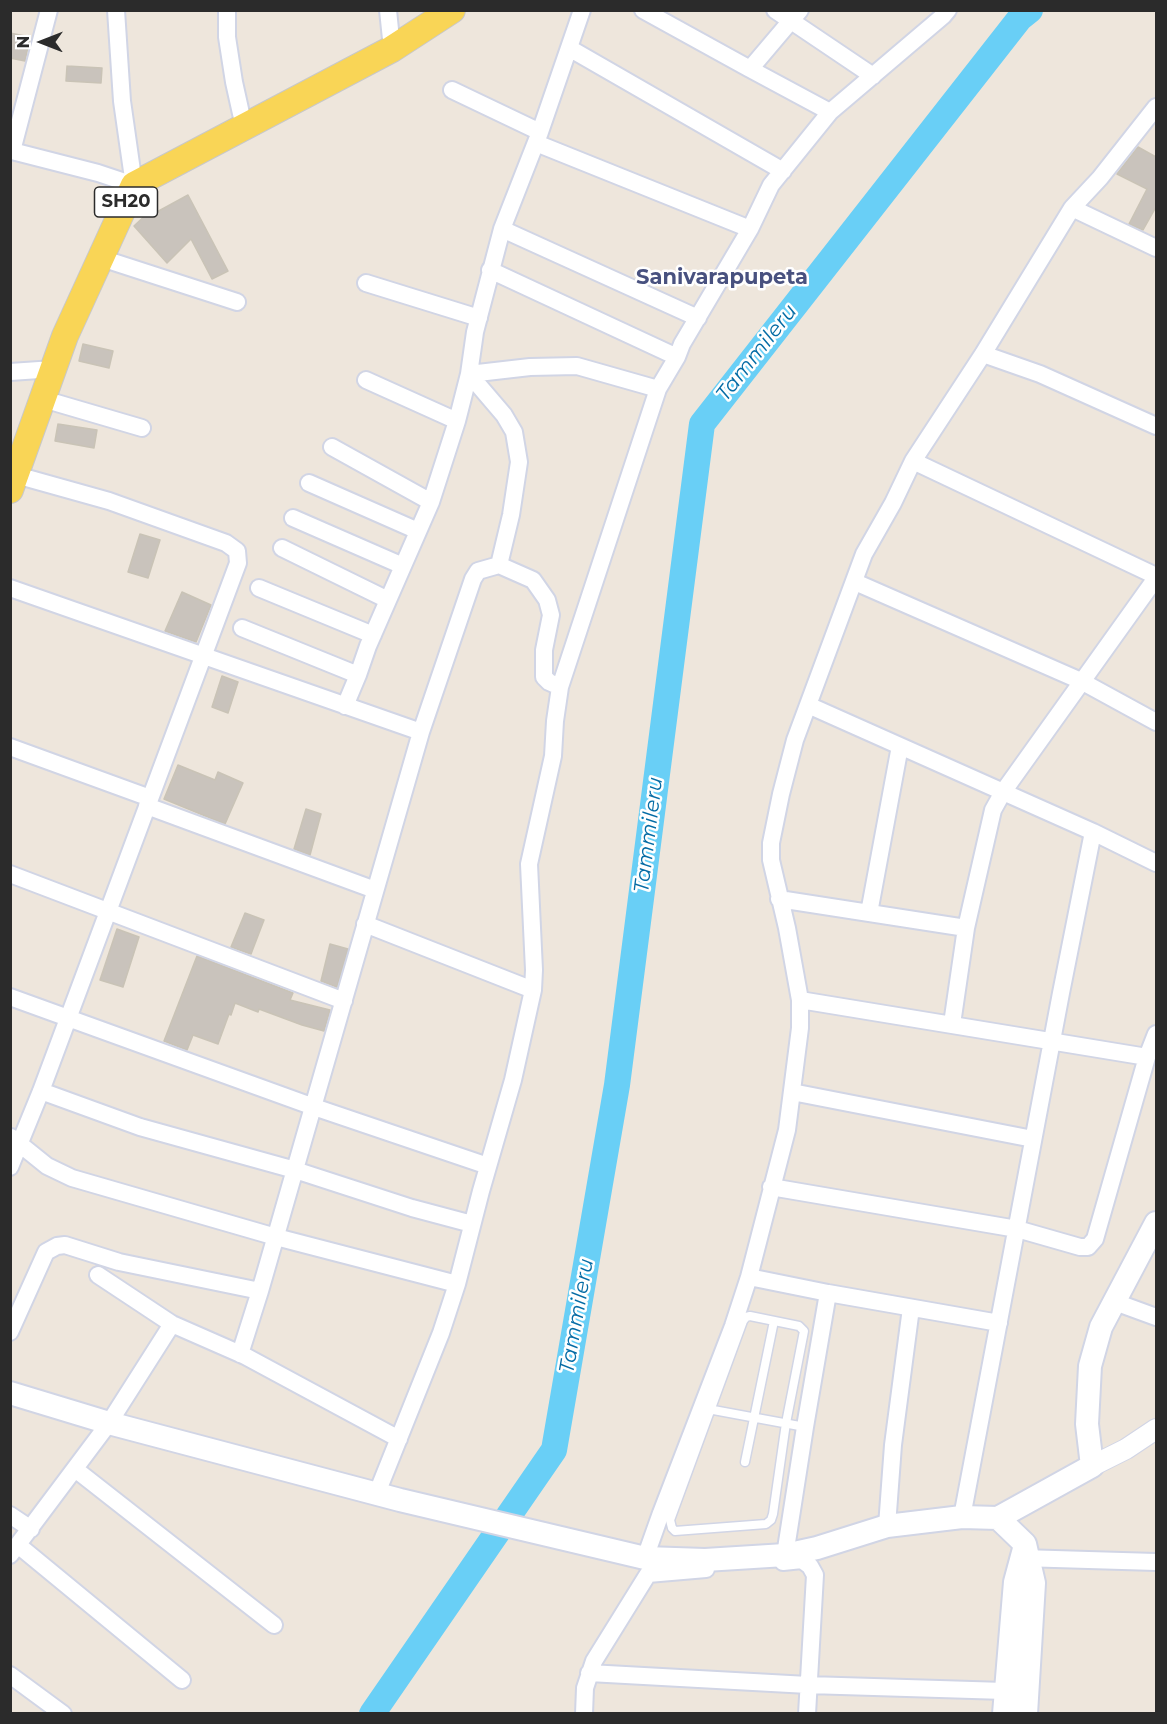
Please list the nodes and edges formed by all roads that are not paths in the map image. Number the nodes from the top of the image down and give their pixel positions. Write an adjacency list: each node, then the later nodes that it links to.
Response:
1 (49, 10): 20 (street)
2 (116, 10): 22 (street)
3 (227, 10): 18 (street)
4 (388, 10): 12 (street)
5 (453, 10): 12 (main road, SH20)
6 (582, 10): 11 (street)
7 (643, 10): 13 (street)
8 (775, 10): 10 (street)
9 (941, 12): 14 (street)
10 (795, 16): 13 (street); 14 (street)
11 (569, 48): 19 (street); 21 (street)
12 (392, 49): 18 (main road, SH20)
13 (750, 69): 16 (street)
14 (873, 76): 16 (street)
15 (452, 90): 19 (street)
16 (830, 112): 21 (street)
17 (1154, 114): 23 (street)
18 (244, 127): 22 (main road, SH20)
19 (538, 137): 24 (street); 25 (street)
20 (11, 154): 22 (street)
21 (783, 171): 25 (street)
22 (135, 185): 27 (main road, SH20)
23 (1072, 208): 26 (street); 33 (street)
24 (502, 229): 28 (street); 32 (street)
25 (750, 229): 32 (street)
26 (1156, 248)
27 (101, 258): 30 (street); 35 (main road, SH20)
28 (490, 270): 31 (street); 34 (street)
29 (366, 283): 31 (street)
30 (237, 302)
31 (479, 318): 37 (street)
32 (698, 318): 34 (street)
33 (983, 354): 42 (street); 45 (street)
34 (677, 357): 39 (street)
35 (54, 369): 36 (street); 40 (main road, SH20)
36 (10, 372)
37 (469, 374): 39 (street); 41 (street); 52 (street)
38 (366, 380): 41 (street)
39 (658, 389): 64 (street)
40 (43, 399): 43 (street); 46 (main road, SH20)
41 (457, 422): 48 (street)
42 (1156, 426)
43 (142, 428)
44 (332, 447): 48 (street)
45 (913, 461): 54 (street); 55 (street)
46 (13, 483): 61 (street)
47 (309, 483): 50 (street)
48 (431, 502): 50 (street)
49 (293, 518): 53 (street)
50 (418, 531): 53 (street)
51 (282, 549): 58 (street)
52 (499, 565): 64 (street); 68 (street)
53 (403, 566): 58 (street)
54 (1156, 577): 63 (street)
55 (855, 582): 63 (street); 65 (street)
56 (10, 588): 61 (street)
57 (259, 588): 60 (street)
58 (388, 600): 60 (street)
59 (242, 628): 62 (street)
60 (373, 635): 62 (street)
61 (203, 656): 66 (street); 72 (street)
62 (358, 675): 66 (street)
63 (1081, 681): 67 (street); 71 (street)
64 (560, 687): 82 (street)
65 (808, 705): 69 (street); 77 (street)
66 (345, 706): 68 (street)
67 (1156, 722)
68 (421, 732): 76 (street)
69 (900, 746): 71 (street); 79 (street)
70 (10, 747): 72 (street)
71 (1003, 792): 73 (street); 81 (street)
72 (148, 802): 76 (street); 78 (street)
73 (1093, 832): 74 (street); 89 (street)
74 (1156, 863)
75 (10, 874): 78 (street)
76 (375, 890): 80 (street)
77 (779, 898): 79 (street); 84 (street)
78 (108, 911): 85 (street); 86 (street)
79 (870, 912): 81 (street)
80 (366, 924): 82 (street); 85 (street)
81 (966, 928): 87 (street)
82 (534, 990): 96 (street)
83 (10, 998): 86 (street)
84 (800, 1000): 87 (street); 92 (street)
85 (344, 1001): 93 (street)
86 (67, 1018): 91 (street); 93 (street)
87 (952, 1024): 89 (street)
88 (1156, 1034): 90 (street)
89 (1052, 1041): 90 (street); 94 (street)
90 (1147, 1057): 102 (street)
91 (41, 1091): 95 (street); 98 (street)
92 (792, 1092): 94 (street); 99 (street)
93 (314, 1107): 96 (street); 98 (street)
94 (1033, 1139): 102 (street)
95 (15, 1140): 97 (street); 103 (street)
96 (488, 1166): 101 (street)
97 (10, 1167)
98 (295, 1170): 101 (street); 103 (street)
99 (771, 1187): 102 (street); 105 (street)
100 (1156, 1223): 109 (main road)
101 (472, 1224): 106 (street)
102 (1017, 1229): 113 (street)
103 (276, 1237): 106 (street); 107 (street)
104 (98, 1275): 114 (street)
105 (748, 1277): 108 (street); 118 (street)
106 (458, 1284): 124 (street)
107 (261, 1290): 115 (street); 116 (street)
108 (828, 1293): 110 (street); 122 (street)
109 (1115, 1302): 111 (street); 126 (main road)
110 (912, 1308): 113 (street); 132 (street)
111 (1156, 1317)
112 (774, 1321): 118 (lane); 119 (lane); 121 (lane)
113 (999, 1323): 130 (street)
114 (172, 1324): 116 (street); 120 (street)
115 (10, 1332)
116 (240, 1354): 124 (street)
117 (10, 1393): 120 (main road)
118 (707, 1409): 119 (lane); 121 (lane); 137 (street)
119 (754, 1417): 121 (lane); 125 (lane)
120 (109, 1423): 127 (street); 128 (main road)
121 (786, 1423): 122 (lane)
122 (805, 1427): 136 (street)
123 (1156, 1430): 126 (street)
124 (399, 1439): 128 (street)
125 (745, 1462)
126 (1092, 1466): 131 (main road)
127 (75, 1469): 133 (street); 139 (street)
128 (377, 1493): 137 (main road)
129 (10, 1515): 133 (street)
130 (962, 1517): 131 (main road); 132 (main road)
131 (998, 1518): 135 (main road)
132 (887, 1526): 136 (main road)
133 (31, 1529): 134 (street)
134 (14, 1550): 142 (street)
135 (1025, 1553): 138 (street); 144 (main road); 148 (main road)
136 (784, 1554): 137 (main road)
137 (645, 1558)
138 (1156, 1562)
139 (274, 1625)
140 (589, 1673): 143 (street); 143 (street); 146 (street)
141 (10, 1676): 145 (street)
142 (182, 1680)
143 (808, 1685): 144 (street); 147 (street)
144 (1005, 1702)
145 (63, 1713)
146 (584, 1713)
147 (807, 1713)
148 (1026, 1713)

